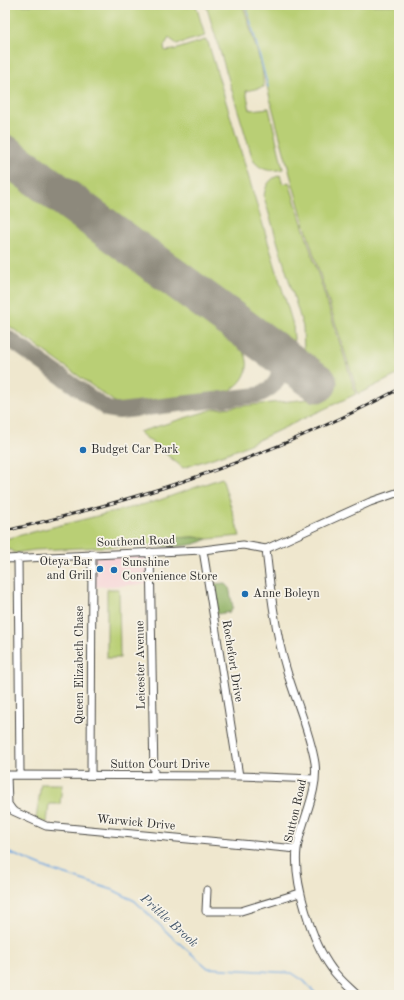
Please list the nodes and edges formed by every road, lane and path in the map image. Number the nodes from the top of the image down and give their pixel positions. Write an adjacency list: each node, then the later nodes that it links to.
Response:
1 (399, 492): 2 (street)
2 (266, 549): 3 (street, Southend Road); 13 (street, Sutton Road)
3 (203, 550): 4 (street, Southend Road); 11 (street, Rochefort Drive)
4 (150, 552): 5 (street, Southend Road); 12 (street, Leicester Avenue)
5 (92, 554): 6 (street, Southend Road); 10 (street, Queen Elizabeth Chase)
6 (18, 558): 7 (street, Southend Road); 8 (street)
7 (5, 559)
8 (20, 774): 9 (street, Sutton Court Drive); 10 (street, Sutton Court Drive)
9 (6, 775): 14 (street, Warwick Drive)
10 (91, 775): 12 (street, Sutton Court Drive)
11 (239, 776): 12 (street, Sutton Court Drive); 13 (street, Sutton Court Drive)
12 (154, 777)
13 (315, 779): 14 (street, Sutton Road)
14 (297, 849): 16 (street, Sutton Road)
15 (207, 890): 16 (street)
16 (300, 893): 17 (street, Sutton Road)
17 (357, 995)

